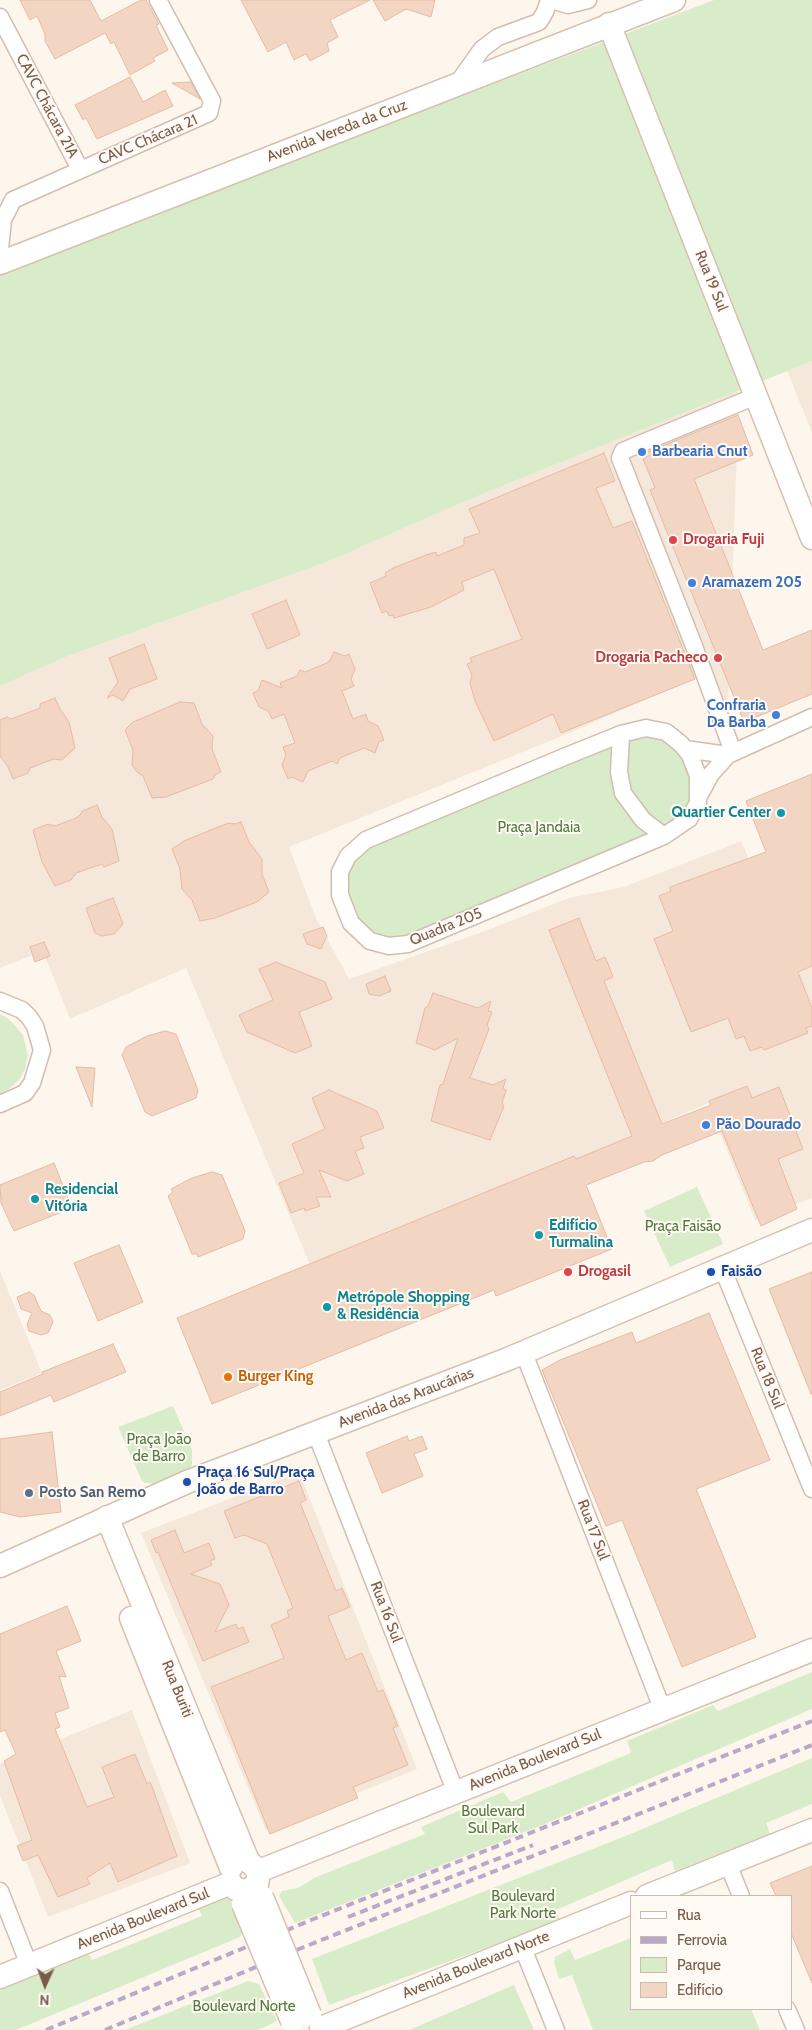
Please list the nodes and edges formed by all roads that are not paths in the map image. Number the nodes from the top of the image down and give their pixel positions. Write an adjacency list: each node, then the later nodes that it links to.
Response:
1 (158, 0): 8 (street, CAVC Chácara 21)
2 (550, 0): 3 (street); 7 (street)
3 (588, 0)
4 (674, 0): 6 (street, Avenida Vereda da Cruz)
5 (0, 17): 8 (street, CAVC Chácara 21A)
6 (609, 24): 7 (street, Avenida Vereda da Cruz); 11 (street, Rua 19 Sul)
7 (457, 84): 10 (street, Avenida Vereda da Cruz)
8 (80, 169): 9 (street)
9 (0, 249)
10 (0, 263)
11 (756, 396): 12 (street, Rua 19 Sul); 16 (street)
12 (812, 538)
13 (812, 717): 16 (street, Quadra 205)
14 (621, 734): 15 (street, Quadra 205); 18 (street); 18 (street, Quadra 205)
15 (685, 749): 16 (street); 17 (street, Quadra 205)
16 (730, 754): 17 (street, Quadra 205)
17 (698, 796): 18 (street, Quadra 205)
18 (664, 836)
19 (0, 1002): 20 (street)
20 (0, 1104)
21 (812, 1230): 22 (street, Avenida das Araucárias)
22 (722, 1267): 23 (street, Avenida das Araucárias); 25 (street, Rua 18 Sul)
23 (521, 1352): 24 (street, Avenida das Araucárias); 29 (street, Rua 17 Sul)
24 (318, 1431): 26 (street, Avenida das Araucárias); 30 (street, Rua 16 Sul)
25 (812, 1489)
26 (100, 1521): 27 (street, Avenida das Araucárias); 33 (street, Rua Buriti)
27 (0, 1566)
28 (812, 1650): 29 (street, Avenida Boulevard Sul)
29 (662, 1708): 30 (street, Avenida Boulevard Sul)
30 (456, 1793): 33 (street, Avenida Boulevard Sul)
31 (812, 1830): 32 (street)
32 (728, 1864): 35 (street); 36 (street)
33 (246, 1882): 39 (street, Avenida Boulevard Sul); 42 (street, Rua Buriti, bridge)
34 (0, 1891): 39 (street)
35 (650, 1895)
36 (741, 1895)
37 (630, 1903): 38 (street, Avenida Boulevard Norte)
38 (522, 1946): 42 (street, Avenida Boulevard Norte); 43 (street)
39 (29, 1965): 40 (street, Avenida Boulevard Sul)
40 (0, 1977)
41 (787, 2010): 44 (street)
42 (307, 2025)
43 (556, 2030)
44 (796, 2030)

